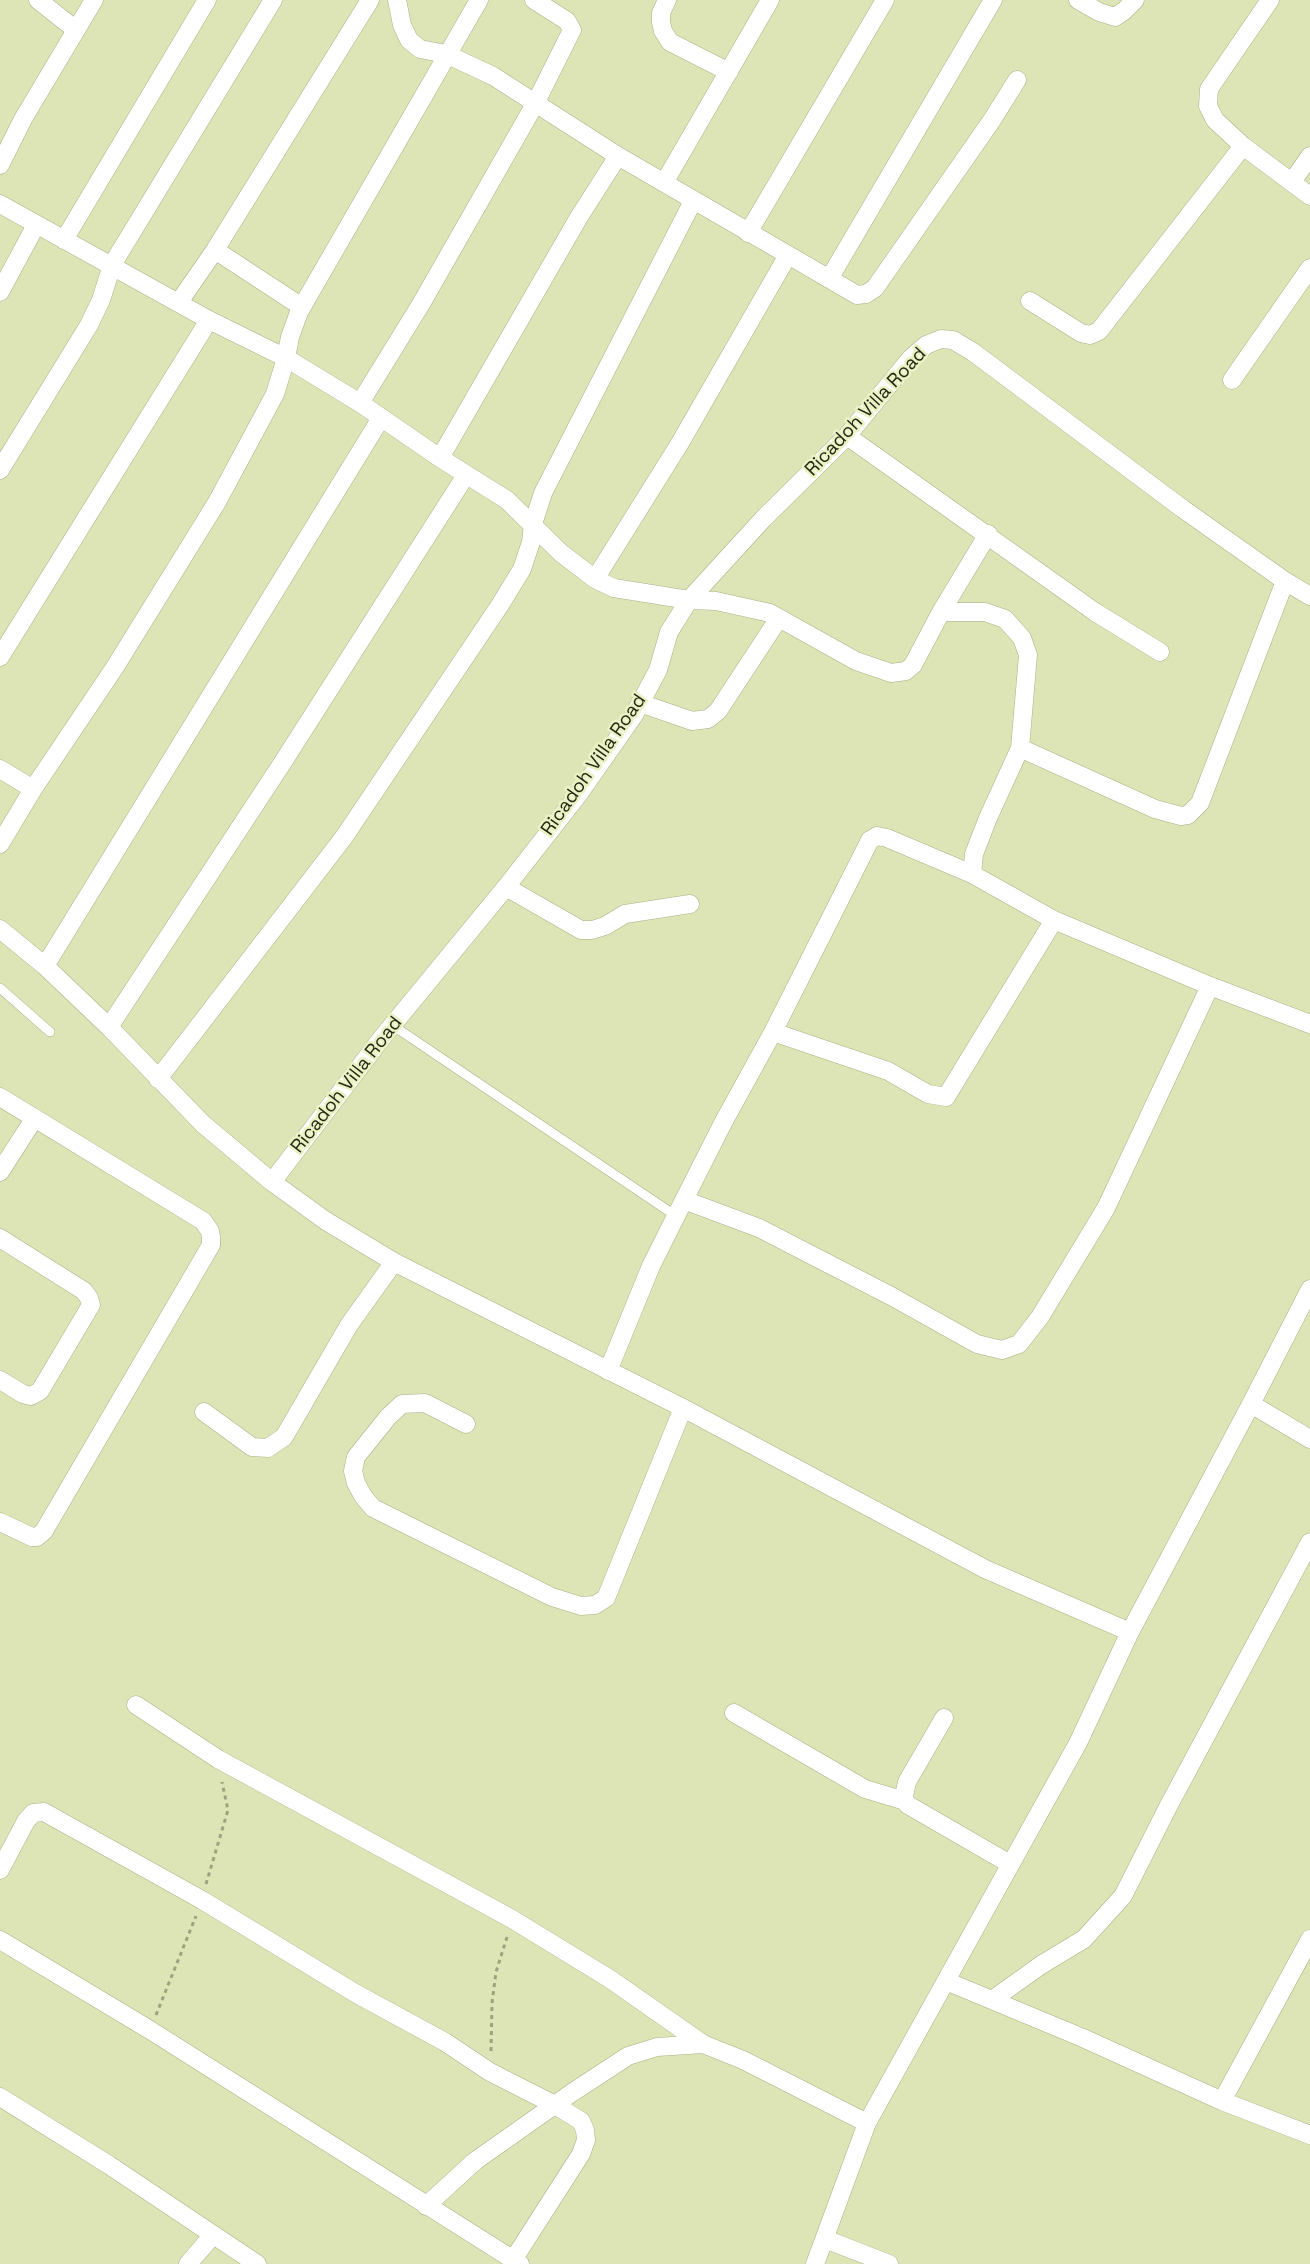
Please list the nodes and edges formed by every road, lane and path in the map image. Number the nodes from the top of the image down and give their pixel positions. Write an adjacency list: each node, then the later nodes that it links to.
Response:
1 (38, 0): 16 (street)
2 (94, 0): 16 (street)
3 (207, 0): 32 (street)
4 (273, 0): 35 (street)
5 (370, 0): 33 (street)
6 (397, 0): 17 (street)
7 (479, 0): 17 (street)
8 (534, 0): 20 (street)
9 (667, 0): 18 (street)
10 (770, 0): 18 (street)
11 (886, 0): 31 (street)
12 (993, 0): 37 (street)
13 (1078, 0): 14 (street)
14 (1135, 0)
15 (1270, 0): 21 (street)
16 (76, 30): 24 (street)
17 (446, 54): 20 (street); 41 (street)
18 (729, 72): 26 (street)
19 (1017, 80): 37 (street)
20 (535, 104): 22 (street); 45 (street)
21 (1243, 146): 25 (street); 39 (street)
22 (618, 156): 26 (street); 48 (street)
23 (1310, 156): 25 (street)
24 (0, 165)
25 (1292, 182): 27 (street)
26 (664, 184): 28 (street)
27 (1310, 196)
28 (693, 201): 31 (street); 51 (street)
29 (0, 204): 30 (street)
30 (36, 225): 32 (street); 38 (street)
31 (748, 233): 34 (street)
32 (64, 240): 35 (street)
33 (215, 250): 40 (street); 41 (street)
34 (788, 256): 37 (street); 53 (street)
35 (112, 265): 40 (street); 49 (street)
36 (1310, 268): 44 (street)
37 (829, 279)
38 (0, 292)
39 (1030, 301)
40 (179, 302): 42 (street)
41 (302, 307): 43 (street)
42 (209, 320): 43 (street); 60 (street)
43 (286, 358): 45 (street); 64 (street)
44 (1232, 380)
45 (360, 403): 46 (street)
46 (381, 418): 48 (street); 71 (street)
47 (847, 436): 52 (street); 54 (street, Ricadoh Villa Road); 56 (street, Ricadoh Villa Road)
48 (440, 458): 50 (street)
49 (0, 470)
50 (466, 475): 51 (street); 76 (street)
51 (533, 524): 53 (street); 79 (street)
52 (988, 534): 57 (street); 59 (street)
53 (595, 579): 56 (street)
54 (1285, 581): 55 (street); 62 (street)
55 (1310, 596)
56 (689, 600): 58 (street); 61 (street, Ricadoh Villa Road)
57 (942, 612): 58 (street); 62 (street)
58 (779, 618): 61 (street)
59 (1160, 652)
60 (1, 653)
61 (640, 704): 67 (street, Ricadoh Villa Road)
62 (1020, 748): 66 (street)
63 (0, 769): 64 (street)
64 (33, 789): 65 (street)
65 (0, 844)
66 (972, 874): 69 (street); 78 (street)
67 (506, 887): 68 (street); 75 (street, Ricadoh Villa Road)
68 (690, 904)
69 (1054, 920): 72 (street); 78 (street)
70 (0, 929): 71 (street)
71 (45, 966): 76 (street)
72 (1210, 986): 74 (street); 84 (street)
73 (0, 988): 77 (lane)
74 (1310, 1024)
75 (392, 1025): 83 (street, Ricadoh Villa Road); 84 (lane)
76 (109, 1027): 79 (street)
77 (50, 1032)
78 (773, 1032): 84 (street)
79 (158, 1079): 83 (street)
80 (0, 1097): 81 (street)
81 (34, 1119): 82 (street); 95 (street)
82 (0, 1172)
83 (272, 1182): 86 (street)
84 (680, 1208): 88 (street)
85 (0, 1238): 89 (street)
86 (394, 1262): 88 (street); 92 (street)
87 (1310, 1289): 90 (street)
88 (608, 1371): 91 (street)
89 (0, 1380)
90 (1251, 1404): 94 (street); 97 (street)
91 (683, 1408): 93 (street); 97 (street)
92 (204, 1412)
93 (466, 1424)
94 (1310, 1439)
95 (0, 1522)
96 (1310, 1542): 108 (street)
97 (1130, 1632): 102 (street)
98 (136, 1705): 104 (street)
99 (734, 1713): 101 (street)
100 (944, 1718): 101 (street)
101 (906, 1801): 102 (street)
102 (1010, 1864): 107 (street)
103 (0, 1870): 110 (street)
104 (512, 1919): 109 (street); 110 (path)
105 (1310, 1939): 112 (street)
106 (0, 1940): 116 (street)
107 (946, 1981): 108 (street); 114 (street)
108 (992, 2000): 112 (street)
109 (703, 2044): 113 (street); 114 (street)
110 (490, 2072): 113 (street)
111 (0, 2097): 117 (street)
112 (1222, 2101): 115 (street)
113 (556, 2105): 116 (street); 119 (street)
114 (867, 2123): 118 (street)
115 (1310, 2135)
116 (426, 2206): 119 (street)
117 (213, 2235): 120 (street); 121 (street)
118 (825, 2239): 122 (street); 123 (street)
119 (517, 2262)
120 (188, 2264)
121 (257, 2264)
122 (815, 2264)
123 (889, 2264)

